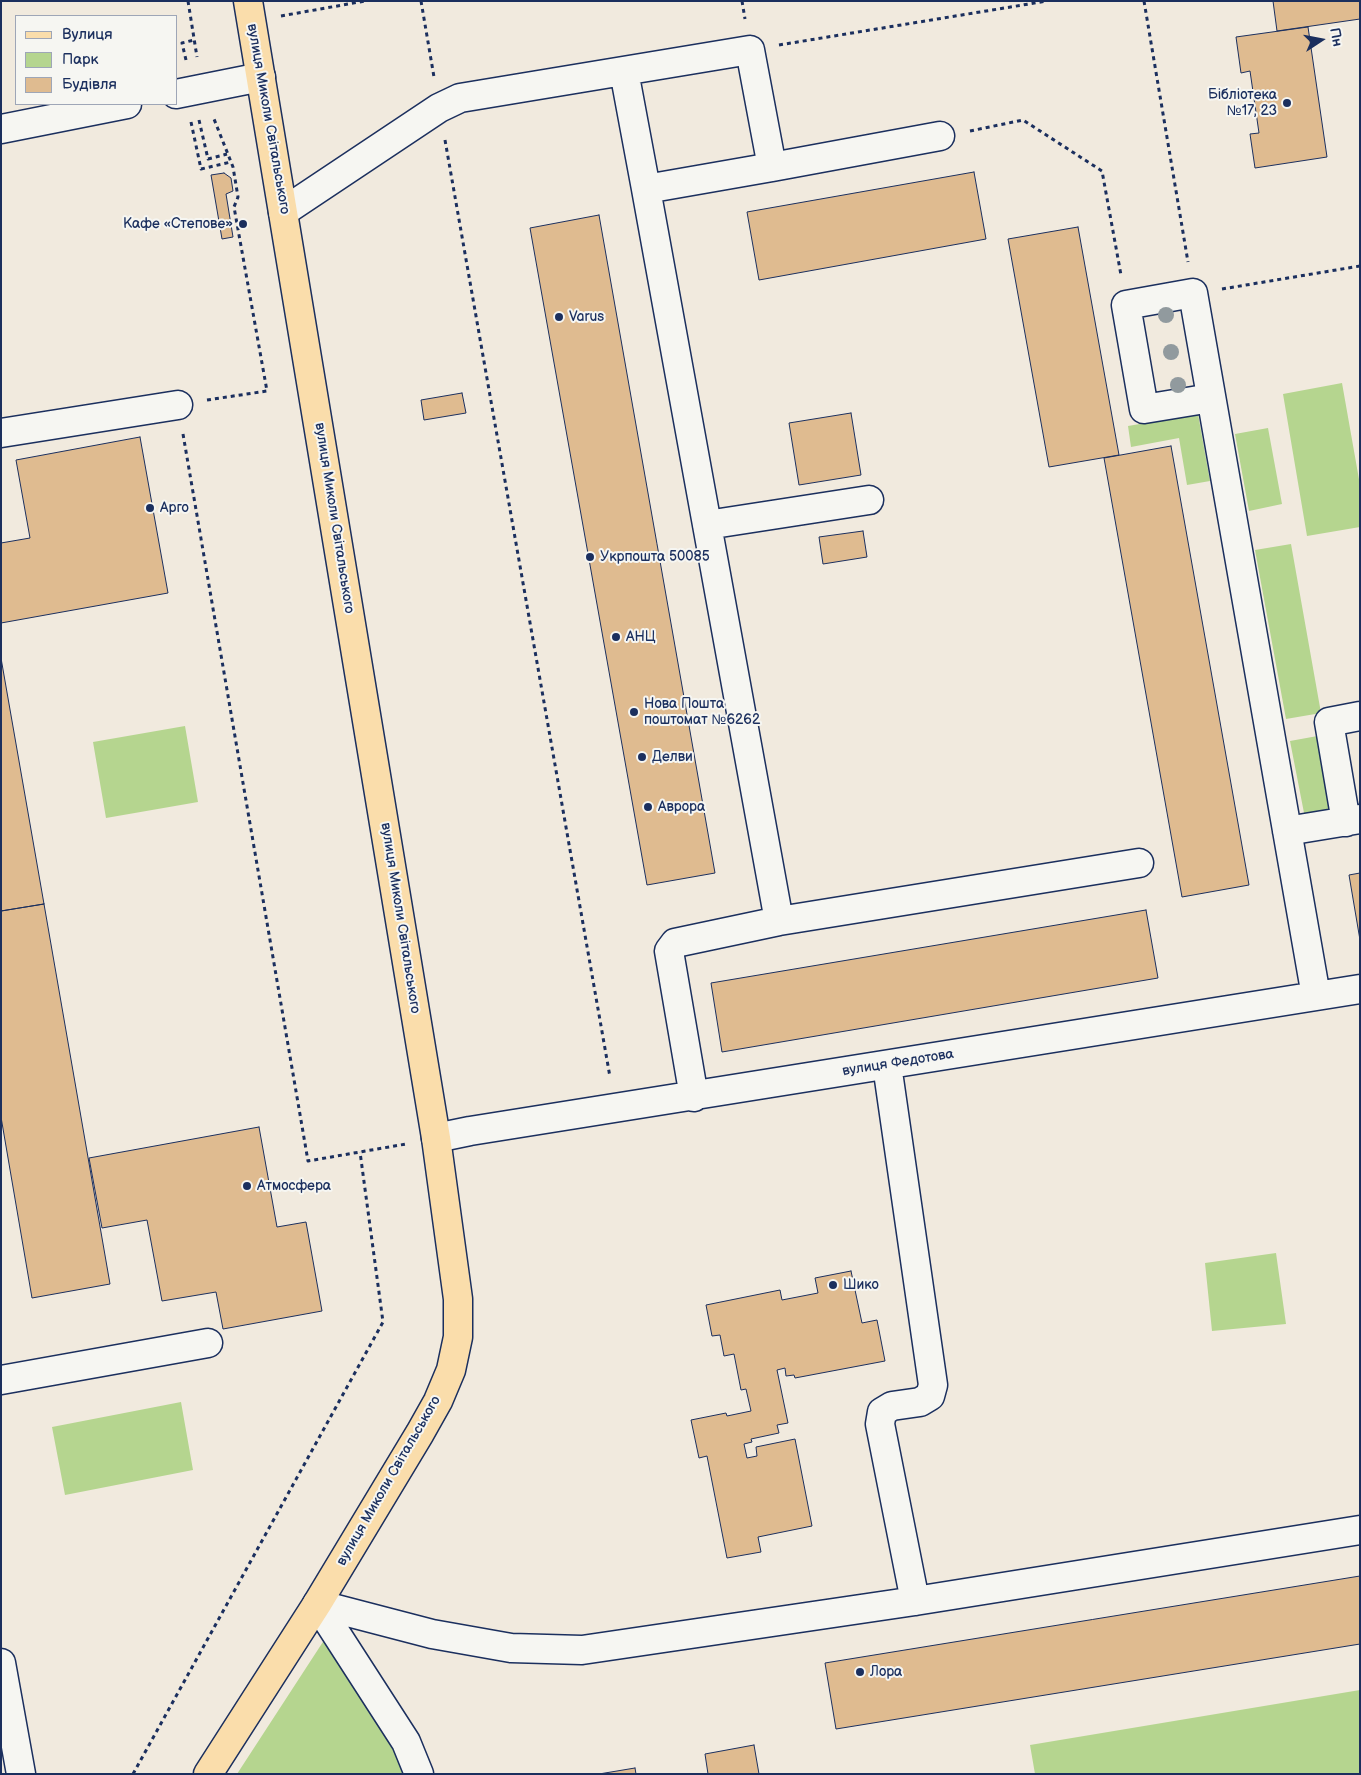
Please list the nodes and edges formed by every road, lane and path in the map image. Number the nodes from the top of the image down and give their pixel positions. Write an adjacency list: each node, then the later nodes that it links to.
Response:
1 (188, 1): 9 (path)
2 (248, 1): 13 (main road, вулиця Миколи Світальського)
3 (365, 1): 8 (path)
4 (421, 1): 16 (path)
5 (742, 1): 11 (path)
6 (1048, 1): 11 (path)
7 (1144, 1): 26 (path)
8 (275, 18)
9 (194, 40): 10 (path); 14 (path)
10 (182, 43)
11 (750, 50): 12 (street); 22 (street)
12 (624, 71): 16 (street); 23 (street)
13 (261, 78): 14 (street); 24 (main road, вулиця Миколи Світальського)
14 (188, 92): 19 (path); 21 (path)
15 (123, 105): 17 (street)
16 (440, 108): 24 (street); 42 (path)
17 (1, 129)
18 (940, 136): 22 (street); 27 (path)
19 (227, 154): 20 (path); 21 (path)
20 (208, 158)
21 (231, 162): 29 (path)
22 (772, 167): 23 (street)
23 (646, 189): 32 (street)
24 (284, 212): 43 (main road, вулиця Миколи Світальського)
25 (1360, 266): 26 (path)
26 (1193, 293): 27 (street); 28 (street)
27 (1126, 305): 28 (street)
28 (1211, 398): 35 (street)
29 (178, 405): 30 (street); 44 (path)
30 (1, 433)
31 (869, 500): 32 (street)
32 (707, 525): 37 (street)
33 (1360, 716): 34 (street)
34 (1353, 821): 35 (street)
35 (1287, 832): 39 (street)
36 (1139, 862): 37 (street)
37 (780, 921): 41 (street)
38 (1360, 989): 39 (street, вулиця Федотова)
39 (1316, 996): 40 (street, вулиця Федотова)
40 (887, 1065): 41 (street, вулиця Федотова); 48 (street)
41 (694, 1097): 42 (street, вулиця Федотова)
42 (616, 1109): 43 (street, вулиця Федотова)
43 (436, 1138): 44 (path); 49 (main road, вулиця Миколи Світальського)
44 (360, 1152): 52 (path)
45 (208, 1343): 46 (street)
46 (1, 1380)
47 (1360, 1530): 48 (street)
48 (915, 1601): 49 (street)
49 (317, 1604): 53 (main road, вулиця Миколи Світальського); 54 (street)
50 (1, 1663): 51 (street)
51 (21, 1774)
52 (133, 1774)
53 (208, 1774)
54 (420, 1774)

